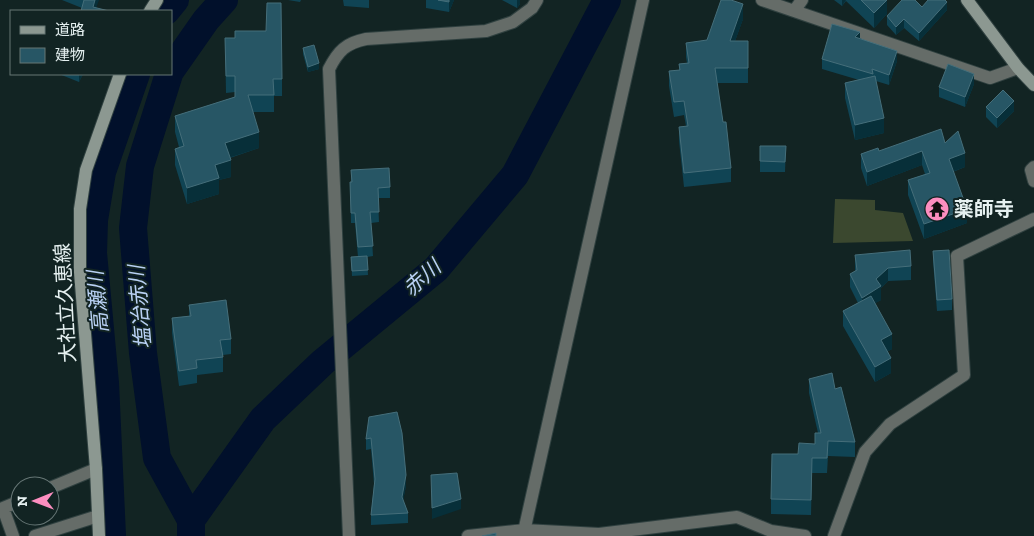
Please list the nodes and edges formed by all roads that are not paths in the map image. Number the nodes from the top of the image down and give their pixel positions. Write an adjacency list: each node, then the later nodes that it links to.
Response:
1 (537, 0): 21 (street)
2 (643, 0): 18 (street)
3 (762, 0): 6 (street)
4 (802, 0): 6 (street)
5 (967, 0): 7 (main road)
6 (794, 11): 7 (street)
7 (1018, 68): 9 (main road)
8 (120, 75): 13 (main road, 大社立久恵線)
9 (1034, 85)
10 (1034, 167): 11 (street)
11 (1034, 181)
12 (1034, 218): 24 (street)
13 (96, 470): 14 (street); 16 (main road, 大社立久恵線)
14 (60, 484)
15 (10, 505): 17 (street)
16 (98, 516): 19 (street); 20 (main road, 大社立久恵線)
17 (10, 526)
18 (523, 533): 22 (street); 23 (street)
19 (35, 536)
20 (99, 536)
21 (349, 536)
22 (468, 536)
23 (805, 536)
24 (834, 536)

